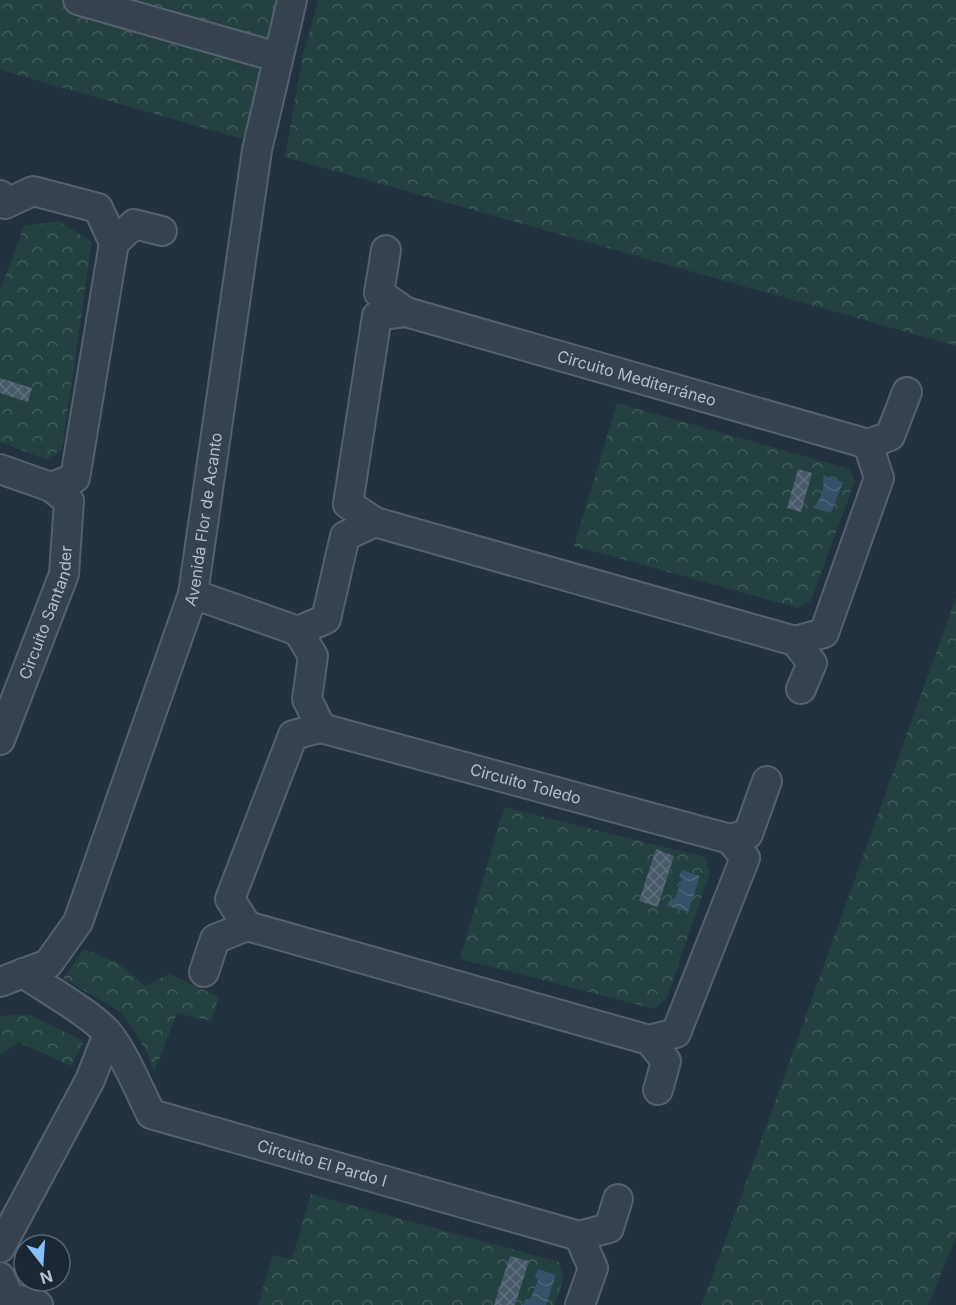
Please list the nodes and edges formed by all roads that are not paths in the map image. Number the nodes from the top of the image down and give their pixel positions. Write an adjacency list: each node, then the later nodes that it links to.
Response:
1 (78, 0): 3 (street)
2 (292, 0): 3 (street, Avenida Flor de Acanto)
3 (277, 57): 14 (street, Avenida Flor de Acanto)
4 (2, 206): 6 (street)
5 (162, 231): 6 (street)
6 (114, 243): 12 (street)
7 (386, 250): 8 (street, Circuito Mediterráneo)
8 (406, 312): 10 (street, Circuito Mediterráneo); 13 (street, Circuito Mediterráneo)
9 (907, 392): 10 (street)
10 (868, 444): 16 (street, Circuito Mediterráneo)
11 (0, 469): 12 (street)
12 (51, 487): 19 (street, Circuito Santander)
13 (375, 522): 15 (street); 16 (street, Circuito Mediterráneo)
14 (193, 594): 15 (street); 24 (street, Avenida Flor de Acanto)
15 (298, 631): 18 (street)
16 (795, 640): 17 (street)
17 (801, 689)
18 (321, 728): 21 (street, Circuito Toledo); 22 (street)
19 (0, 740)
20 (766, 781): 21 (street)
21 (730, 839): 26 (street)
22 (247, 926): 23 (street); 26 (street)
23 (204, 972)
24 (11, 977): 25 (street, Circuito El Pardo I)
25 (108, 1034): 29 (street, Circuito El Pardo I); 30 (street)
26 (649, 1040): 27 (street)
27 (658, 1090)
28 (618, 1199): 29 (street)
29 (579, 1236): 33 (street)
30 (0, 1248)
31 (3, 1291): 32 (street)
32 (38, 1305)
33 (580, 1305)

